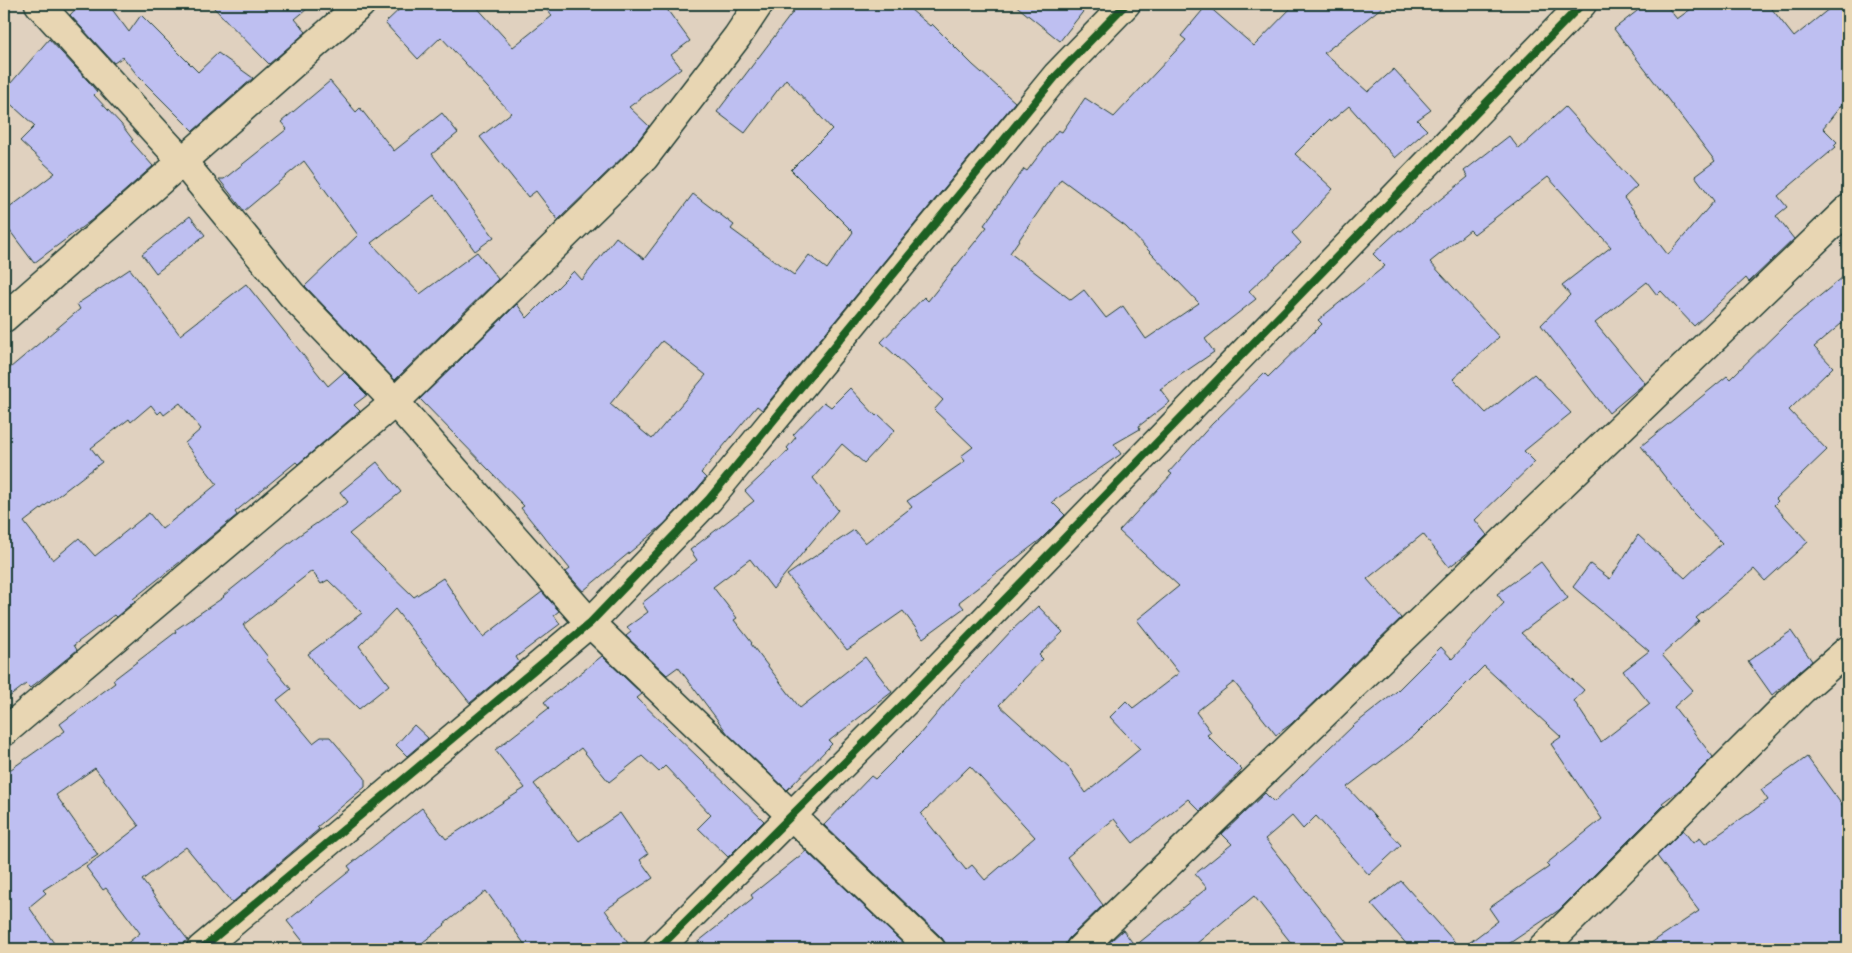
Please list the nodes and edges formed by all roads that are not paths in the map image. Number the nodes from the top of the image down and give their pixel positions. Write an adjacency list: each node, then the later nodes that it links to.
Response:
1 (39, 4): 6 (street)
2 (361, 4): 6 (street)
3 (759, 4): 9 (street)
4 (1126, 4): 10 (street)
5 (1582, 4): 13 (street)
6 (182, 162): 8 (street); 9 (street)
7 (1848, 209): 17 (street)
8 (4, 318)
9 (395, 402): 10 (street); 12 (street)
10 (590, 623): 13 (street); 14 (street)
11 (1848, 650): 18 (street)
12 (4, 732)
13 (793, 816): 15 (street); 16 (street)
14 (201, 949)
15 (658, 949)
16 (931, 949)
17 (1080, 949)
18 (1542, 949)

